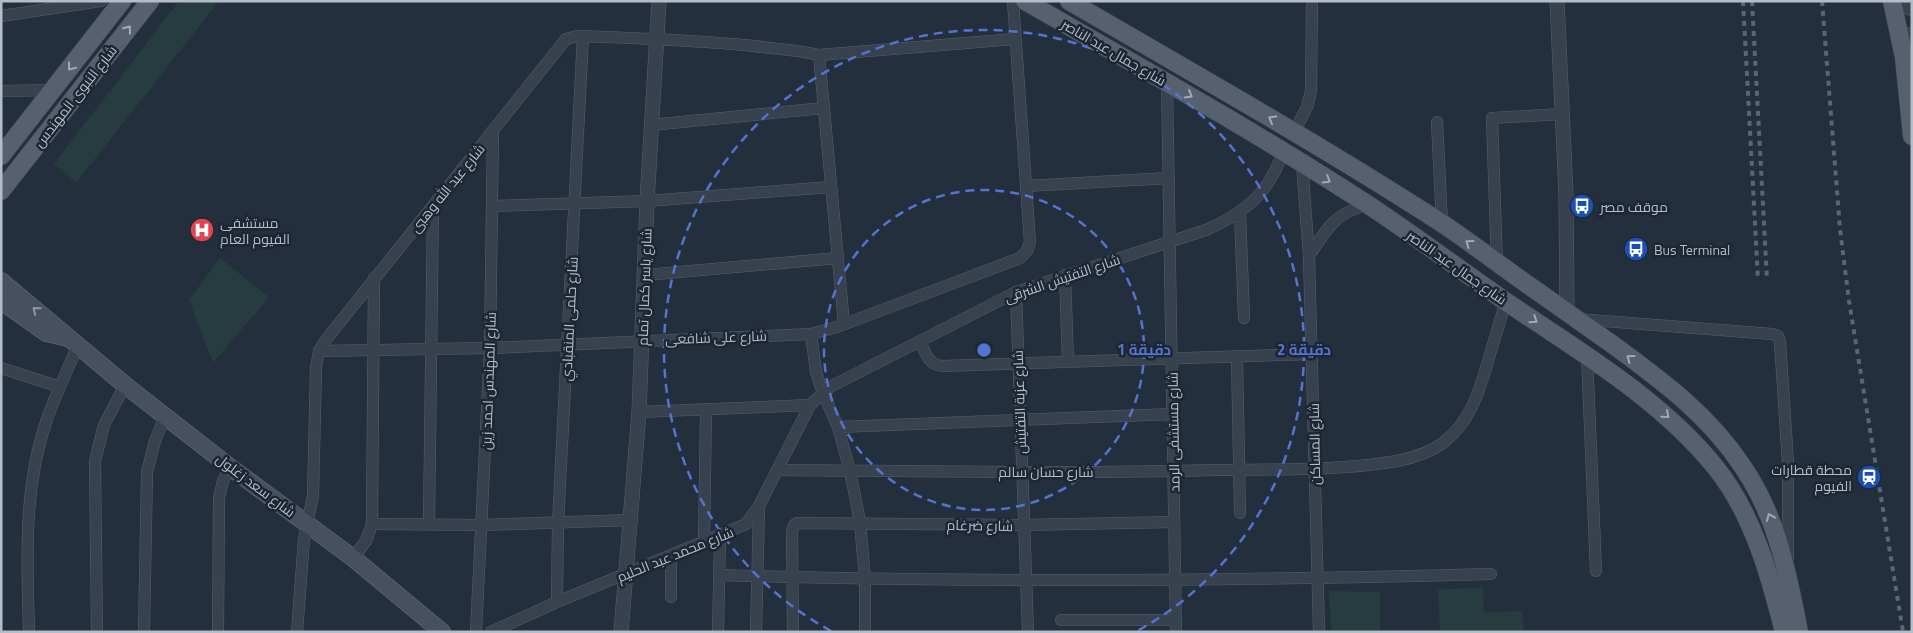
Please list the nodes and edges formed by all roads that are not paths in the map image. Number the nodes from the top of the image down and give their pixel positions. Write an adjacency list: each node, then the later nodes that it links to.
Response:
1 (102, 1): 10 (street)
2 (122, 1): 22 (main road, شارع النبوى المهندس, one-way to 22)
3 (150, 1): 23 (main road, شارع النبوى المهندس, one-way to 3)
4 (660, 1): 16 (street, شارع ياسر كمال تمام)
5 (1013, 1): 17 (street)
6 (1025, 1): 19 (main road, شارع جمال عبد الناصر)
7 (1069, 1): 31 (main road, شارع جمال عبد الناصر, one-way to 7)
8 (1312, 1): 31 (street)
9 (1557, 1): 25 (street)
10 (72, 3): 13 (street)
11 (1893, 3): 12 (street); 14 (main road)
12 (1912, 10)
13 (1, 16)
14 (1905, 33): 20 (main road)
15 (583, 36): 16 (street); 29 (street, شارع عبد الله وهبى); 41 (street, شارع حلمى المنقبادي)
16 (656, 38): 18 (street); 28 (street, شارع ياسر كمال تمام)
17 (1015, 39): 18 (street); 37 (street)
18 (819, 55): 24 (street)
19 (1167, 82): 34 (main road, شارع جمال عبد الناصر, one-way to 34); 36 (street, شارع مستشفى الرمد)
20 (1910, 86): 32 (main road)
21 (1, 91): 22 (street)
22 (51, 93): 23 (main road); 26 (main road, شارع النبوى المهندس)
23 (66, 108): 30 (main road, شارع النبوى المهندس)
24 (824, 108): 28 (street); 38 (street)
25 (1562, 114): 50 (street); 58 (street)
26 (31, 118): 30 (main road); 33 (main road, شارع النبوى المهندس)
27 (1437, 122): 46 (street)
28 (651, 125): 40 (street, شارع ياسر كمال تمام)
29 (493, 130): 42 (street, شارع عبد الله وهبى); 44 (street, شارع المهندس احمد زين)
30 (48, 131): 39 (main road, شارع النبوى المهندس)
31 (1294, 132): 46 (main road, شارع جمال عبد الناصر)
32 (1912, 135)
33 (5, 148)
34 (1283, 152): 35 (main road, شارع جمال عبد الناصر); 45 (street, شارع التفتيش الشرقى)
35 (1302, 164): 43 (main road, شارع جمال عبد الناصر, one-way to 43); 48 (street, شارع المساكن)
36 (1169, 178): 37 (street); 47 (street, شارع مستشفى الرمد)
37 (1026, 186): 60 (street, شارع على شافعى)
38 (831, 187): 40 (street); 49 (street)
39 (1, 191)
40 (647, 201): 41 (street); 51 (street, شارع ياسر كمال تمام)
41 (575, 204): 44 (street); 65 (street, شارع حلمى المنقبادي)
42 (433, 205): 53 (street, شارع عبد الله وهبى); 66 (street)
43 (1368, 205): 48 (street); 57 (main road, شارع جمال عبد الناصر)
44 (493, 206): 67 (street, شارع المهندس احمد زين)
45 (1240, 212): 47 (street, شارع التفتيش الشرقى); 59 (street)
46 (1442, 223): 50 (main road, شارع جمال عبد الناصر, one-way to 46)
47 (1170, 241): 52 (street, شارع التفتيش الشرقى); 73 (street, شارع مستشفى الرمد)
48 (1309, 256): 70 (street, شارع المساكن)
49 (838, 258): 51 (street); 60 (street)
50 (1497, 264): 58 (main road, شارع جمال عبد الناصر)
51 (645, 275): 62 (street, شارع ياسر كمال تمام)
52 (1066, 275): 55 (street, شارع التفتيش الشرقى); 74 (street)
53 (374, 278): 68 (street); 69 (street, شارع عبد الله وهبى)
54 (1, 281): 64 (main road, شارع سعد زغلول, one-way to 54)
55 (1016, 292): 63 (street, شارع التفتيش الشرقى); 75 (street, شارع عزبة التفتيش)
56 (1, 301): 64 (main road, شارع سعد زغلول)
57 (1506, 301): 71 (main road, شارع جمال عبد الناصر, one-way to 71); 88 (street, شارع حسان سالم)
58 (1572, 315): 112 (main road, شارع جمال عبد الناصر, one-way to 58); 112 (street)
59 (1244, 318)
60 (844, 324): 61 (street, شارع على شافعى)
61 (811, 334): 62 (street, شارع على شافعى); 79 (street)
62 (642, 340): 65 (street, شارع على شافعى); 82 (street, شارع ياسر كمال تمام)
63 (920, 340): 75 (street); 79 (street, شارع التفتيش الشرقى)
64 (74, 341): 77 (main road, شارع سعد زغلول); 78 (street)
65 (568, 345): 67 (street, شارع على شافعى); 99 (street, شارع حلمى المنقبادي)
66 (431, 348): 67 (street, شارع على شافعى); 68 (street, شارع على شافعى); 102 (street)
67 (490, 348): 103 (street, شارع المهندس احمد زين)
68 (374, 349): 69 (street, شارع على شافعى); 101 (street)
69 (319, 351): 100 (street)
70 (1312, 354): 72 (street); 88 (street, شارع المساكن)
71 (1587, 356): 109 (street); 139 (main road, شارع جمال عبد الناصر, one-way to 139)
72 (1237, 357): 73 (street); 91 (street)
73 (1172, 359): 74 (street); 83 (street, شارع مستشفى الرمد)
74 (1068, 362): 75 (street)
75 (1018, 364): 85 (street, شارع عزبة التفتيش)
76 (1, 368): 78 (street)
77 (125, 385): 84 (main road, شارع سعد زغلول); 125 (street)
78 (60, 387): 124 (street)
79 (823, 392): 80 (street, شارع محمد عبد الحليم); 86 (street)
80 (810, 405): 81 (street); 89 (street, شارع محمد عبد الحليم)
81 (706, 409): 82 (street); 106 (street)
82 (639, 412): 96 (street, شارع ياسر كمال تمام)
83 (1172, 414): 85 (street); 93 (street, شارع مستشفى الرمد)
84 (165, 416): 87 (main road, شارع سعد زغلول); 126 (street)
85 (1020, 420): 86 (street); 92 (street, شارع عزبة التفتيش)
86 (838, 426): 90 (street)
87 (230, 467): 100 (main road, شارع سعد زغلول); 127 (street)
88 (1315, 468): 91 (street, شارع حسان سالم); 117 (street, شارع المساكن)
89 (778, 470): 90 (street, شارع حسان سالم); 94 (street, شارع محمد عبد الحليم)
90 (850, 470): 92 (street, شارع حسان سالم); 97 (street)
91 (1239, 470): 93 (street, شارع حسان سالم); 95 (street)
92 (1021, 471): 93 (street, شارع حسان سالم); 104 (street, شارع عزبة التفتيش)
93 (1174, 471): 98 (street, شارع مستشفى الرمد)
94 (759, 506): 105 (street, شارع محمد عبد الحليم); 114 (street)
95 (1240, 513)
96 (631, 520): 99 (street); 110 (street, شارع ياسر كمال تمام)
97 (860, 522): 104 (street, شارع ضرغام); 115 (street, شارع ضرغام); 118 (street)
98 (1174, 522): 104 (street, شارع ضرغام); 116 (street, شارع مستشفى الرمد)
99 (558, 523): 103 (street); 121 (street, شارع حلمى المنقبادي)
100 (306, 524): 108 (main road, شارع سعد زغلول); 128 (street)
101 (372, 524): 102 (street); 108 (street)
102 (429, 524): 103 (street)
103 (482, 525): 130 (street, شارع المهندس احمد زين)
104 (1024, 525): 119 (street, شارع عزبة التفتيش)
105 (720, 536): 106 (street, شارع محمد عبد الحليم); 113 (street)
106 (704, 542): 107 (street, شارع محمد عبد الحليم)
107 (671, 555): 110 (street, شارع محمد عبد الحليم); 120 (street)
108 (353, 558): 129 (main road, شارع سعد زغلول)
109 (1596, 571)
110 (626, 573): 121 (street, شارع محمد عبد الحليم); 132 (street, شارع ياسر كمال تمام)
111 (1491, 574): 117 (street)
112 (1788, 575): 140 (main road, شارع جمال عبد الناصر)
113 (719, 576): 114 (street); 133 (street)
114 (758, 577): 115 (street); 134 (street)
115 (793, 578): 118 (street); 135 (street)
116 (1175, 579): 117 (street); 119 (street); 123 (street, شارع مستشفى الرمد)
117 (1318, 579): 138 (street, شارع المساكن)
118 (865, 580): 119 (street); 136 (street)
119 (1026, 582): 137 (street, شارع عزبة التفتيش)
120 (671, 597)
121 (557, 602): 131 (street, شارع محمد عبد الحليم)
122 (1061, 620): 123 (street)
123 (1176, 626)
124 (29, 632)
125 (97, 632)
126 (144, 632)
127 (218, 632)
128 (297, 632)
129 (442, 632)
130 (476, 632)
131 (491, 632)
132 (621, 632)
133 (718, 632)
134 (756, 632)
135 (793, 632)
136 (865, 632)
137 (1028, 632)
138 (1319, 632)
139 (1784, 632)
140 (1799, 632)

